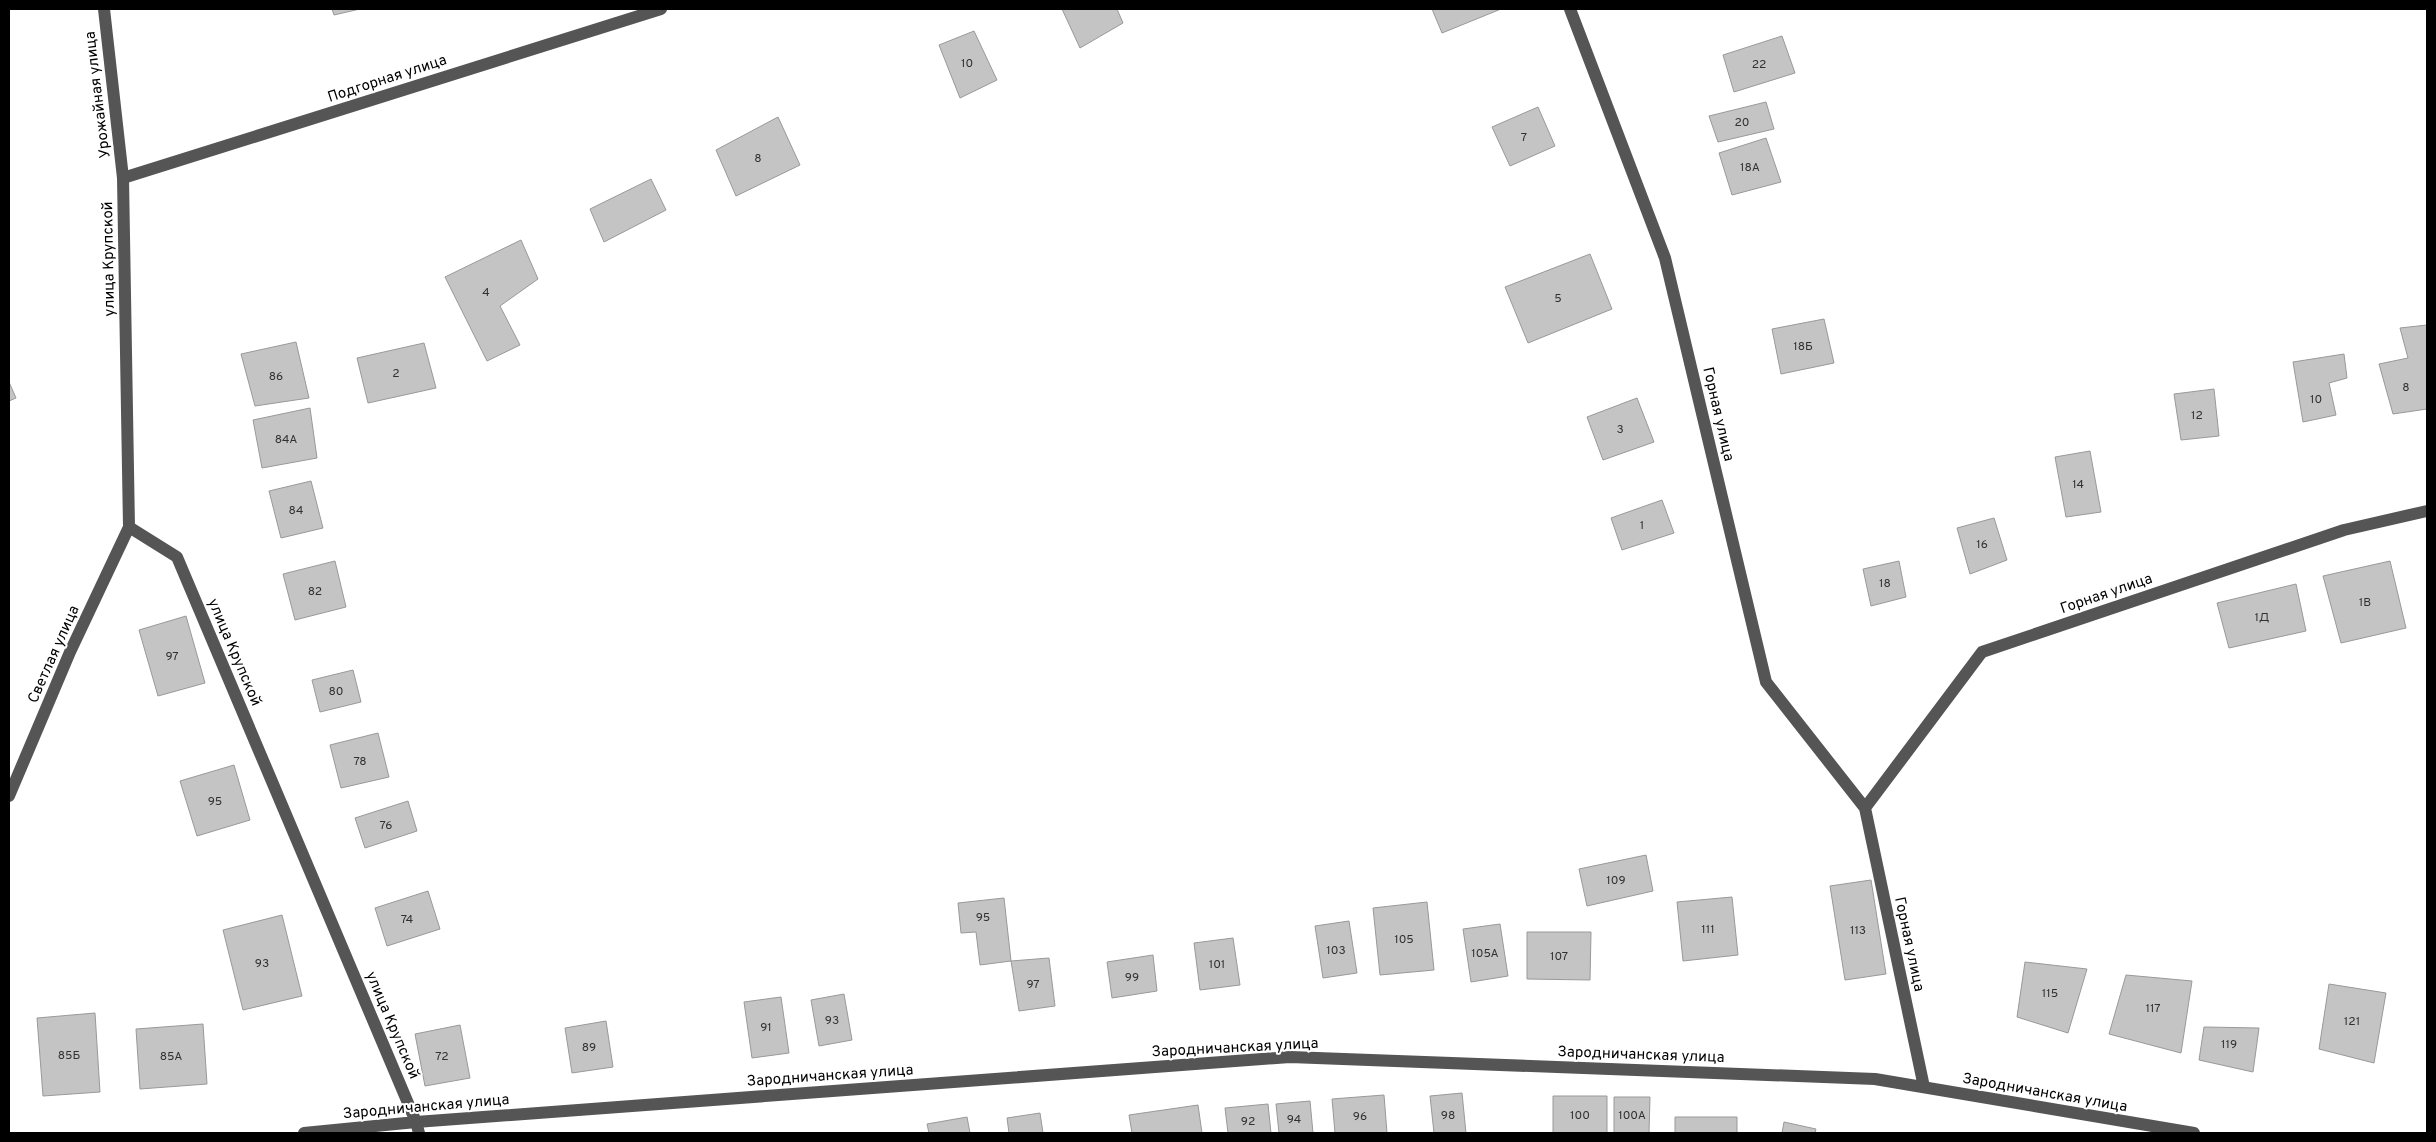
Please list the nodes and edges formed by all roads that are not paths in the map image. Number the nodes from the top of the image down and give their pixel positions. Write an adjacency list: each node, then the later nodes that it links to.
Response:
1 (104, 9): 4 (street, Урожайная улица)
2 (661, 9): 4 (street, Подгорная улица)
3 (1570, 9): 8 (street, Горная улица)
4 (123, 178): 6 (street, улица Крупской)
5 (2427, 511): 8 (street, Горная улица)
6 (130, 527): 7 (street, Светлая улица); 10 (street, улица Крупской)
7 (9, 796)
8 (1865, 808): 9 (street, Горная улица)
9 (1924, 1088): 10 (street, Зародничанская улица); 12 (street, Зародничанская улица)
10 (417, 1128): 11 (street, Зародничанская улица)
11 (304, 1133)
12 (2194, 1133)

